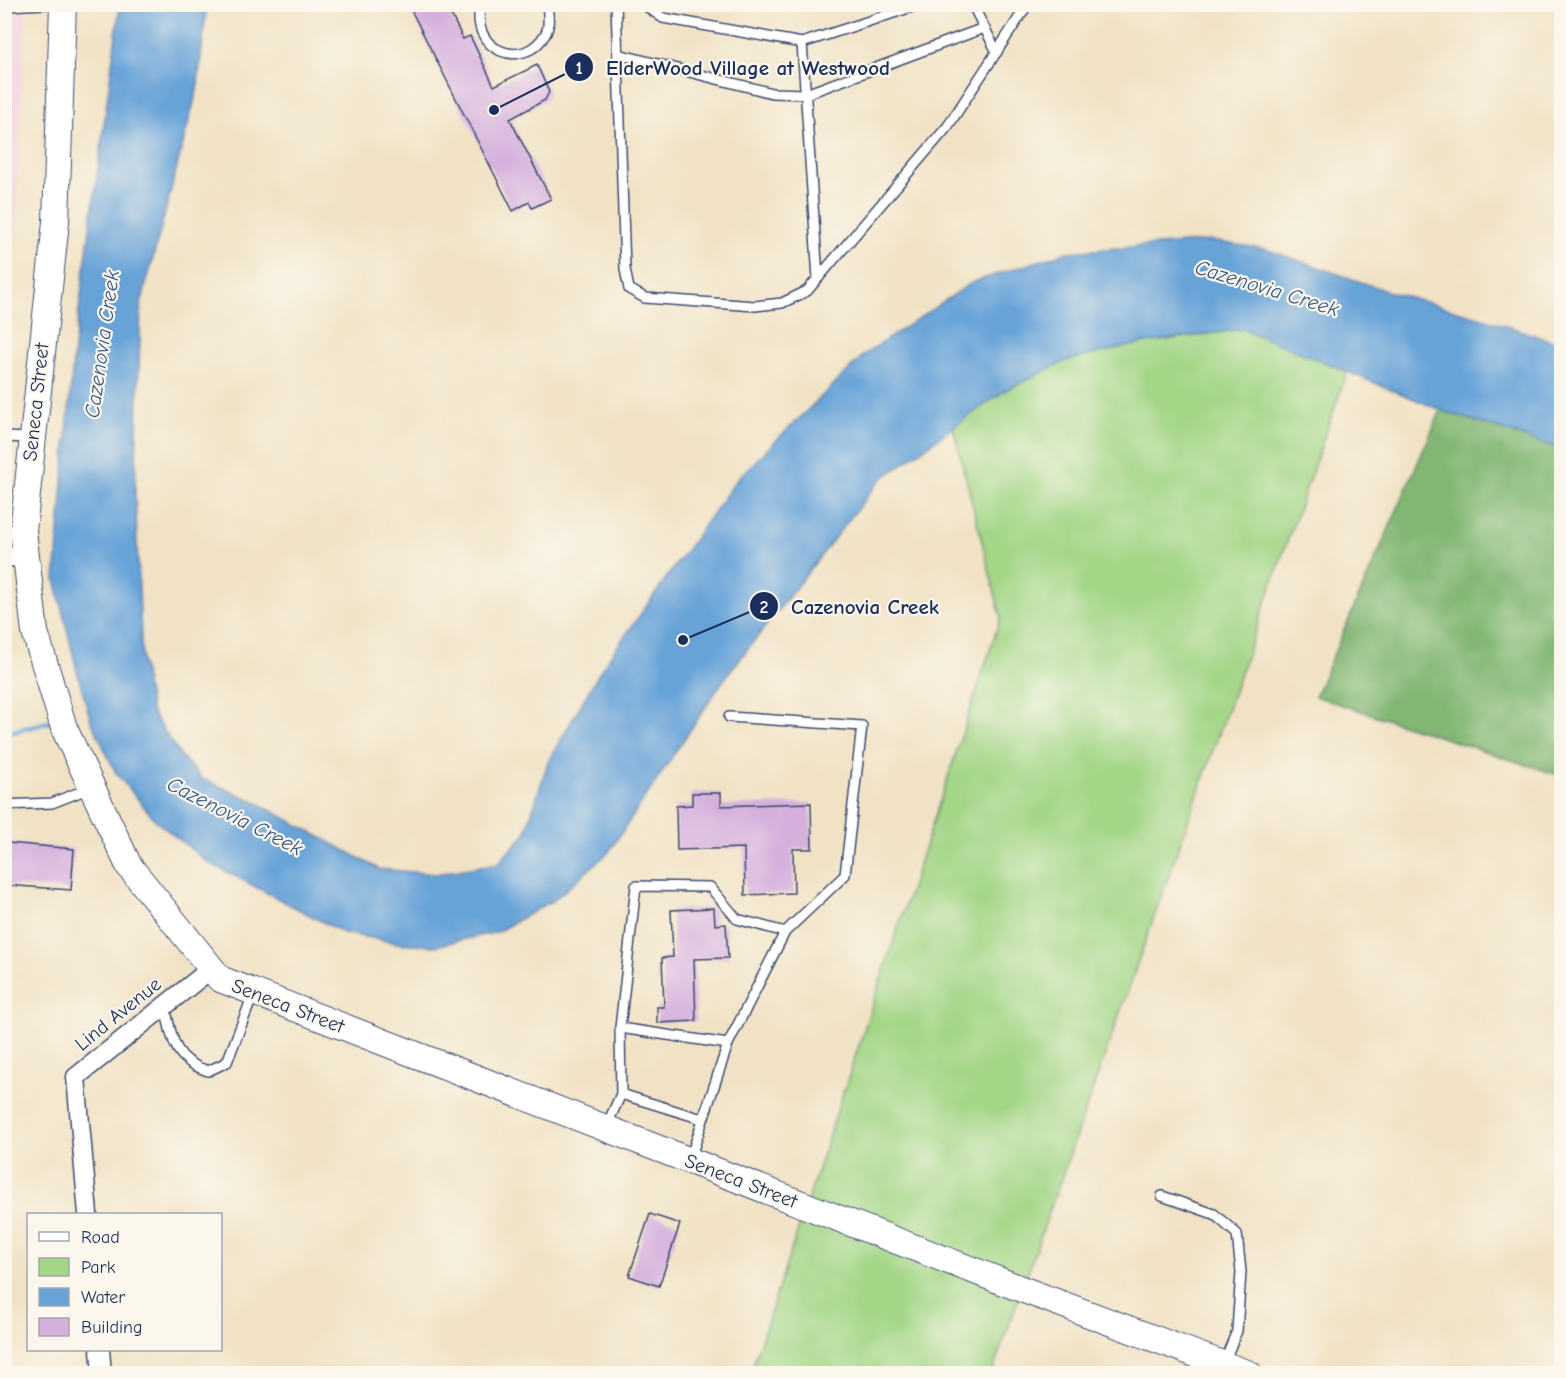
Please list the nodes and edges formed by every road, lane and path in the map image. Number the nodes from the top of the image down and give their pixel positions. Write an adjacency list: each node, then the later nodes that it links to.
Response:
1 (46, 4): 10 (lane)
2 (63, 4): 18 (street, Seneca Street)
3 (481, 4): 4 (lane)
4 (547, 4)
5 (616, 4): 14 (lane)
6 (643, 4): 12 (lane)
7 (921, 4): 12 (lane)
8 (972, 4): 11 (lane)
9 (1028, 4): 13 (lane)
10 (4, 6)
11 (984, 28): 13 (lane); 15 (lane)
12 (802, 43): 15 (lane)
13 (997, 52): 16 (lane)
14 (618, 54): 15 (lane); 16 (lane)
15 (806, 94): 16 (lane)
16 (818, 278)
17 (4, 437): 18 (lane)
18 (33, 438): 19 (street, Seneca Street)
19 (15, 558): 21 (street, Seneca Street)
20 (729, 717): 23 (lane)
21 (92, 788): 22 (lane); 24 (street, Seneca Street)
22 (4, 805)
23 (785, 932): 27 (lane); 28 (lane)
24 (213, 968): 25 (street, Seneca Street); 26 (street, Lind Avenue)
25 (254, 993): 26 (lane); 31 (street, Seneca Street)
26 (165, 1006): 34 (street, Lind Avenue)
27 (620, 1028): 28 (lane); 29 (lane)
28 (728, 1044): 30 (lane)
29 (621, 1094): 30 (lane); 31 (lane)
30 (702, 1119): 32 (lane)
31 (606, 1127): 32 (street, Seneca Street)
32 (689, 1162): 36 (street, Seneca Street)
33 (1162, 1196): 36 (lane)
34 (88, 1213)
35 (100, 1351): 37 (street)
36 (1223, 1364): 38 (street, Seneca Street)
37 (102, 1374)
38 (1249, 1374)

